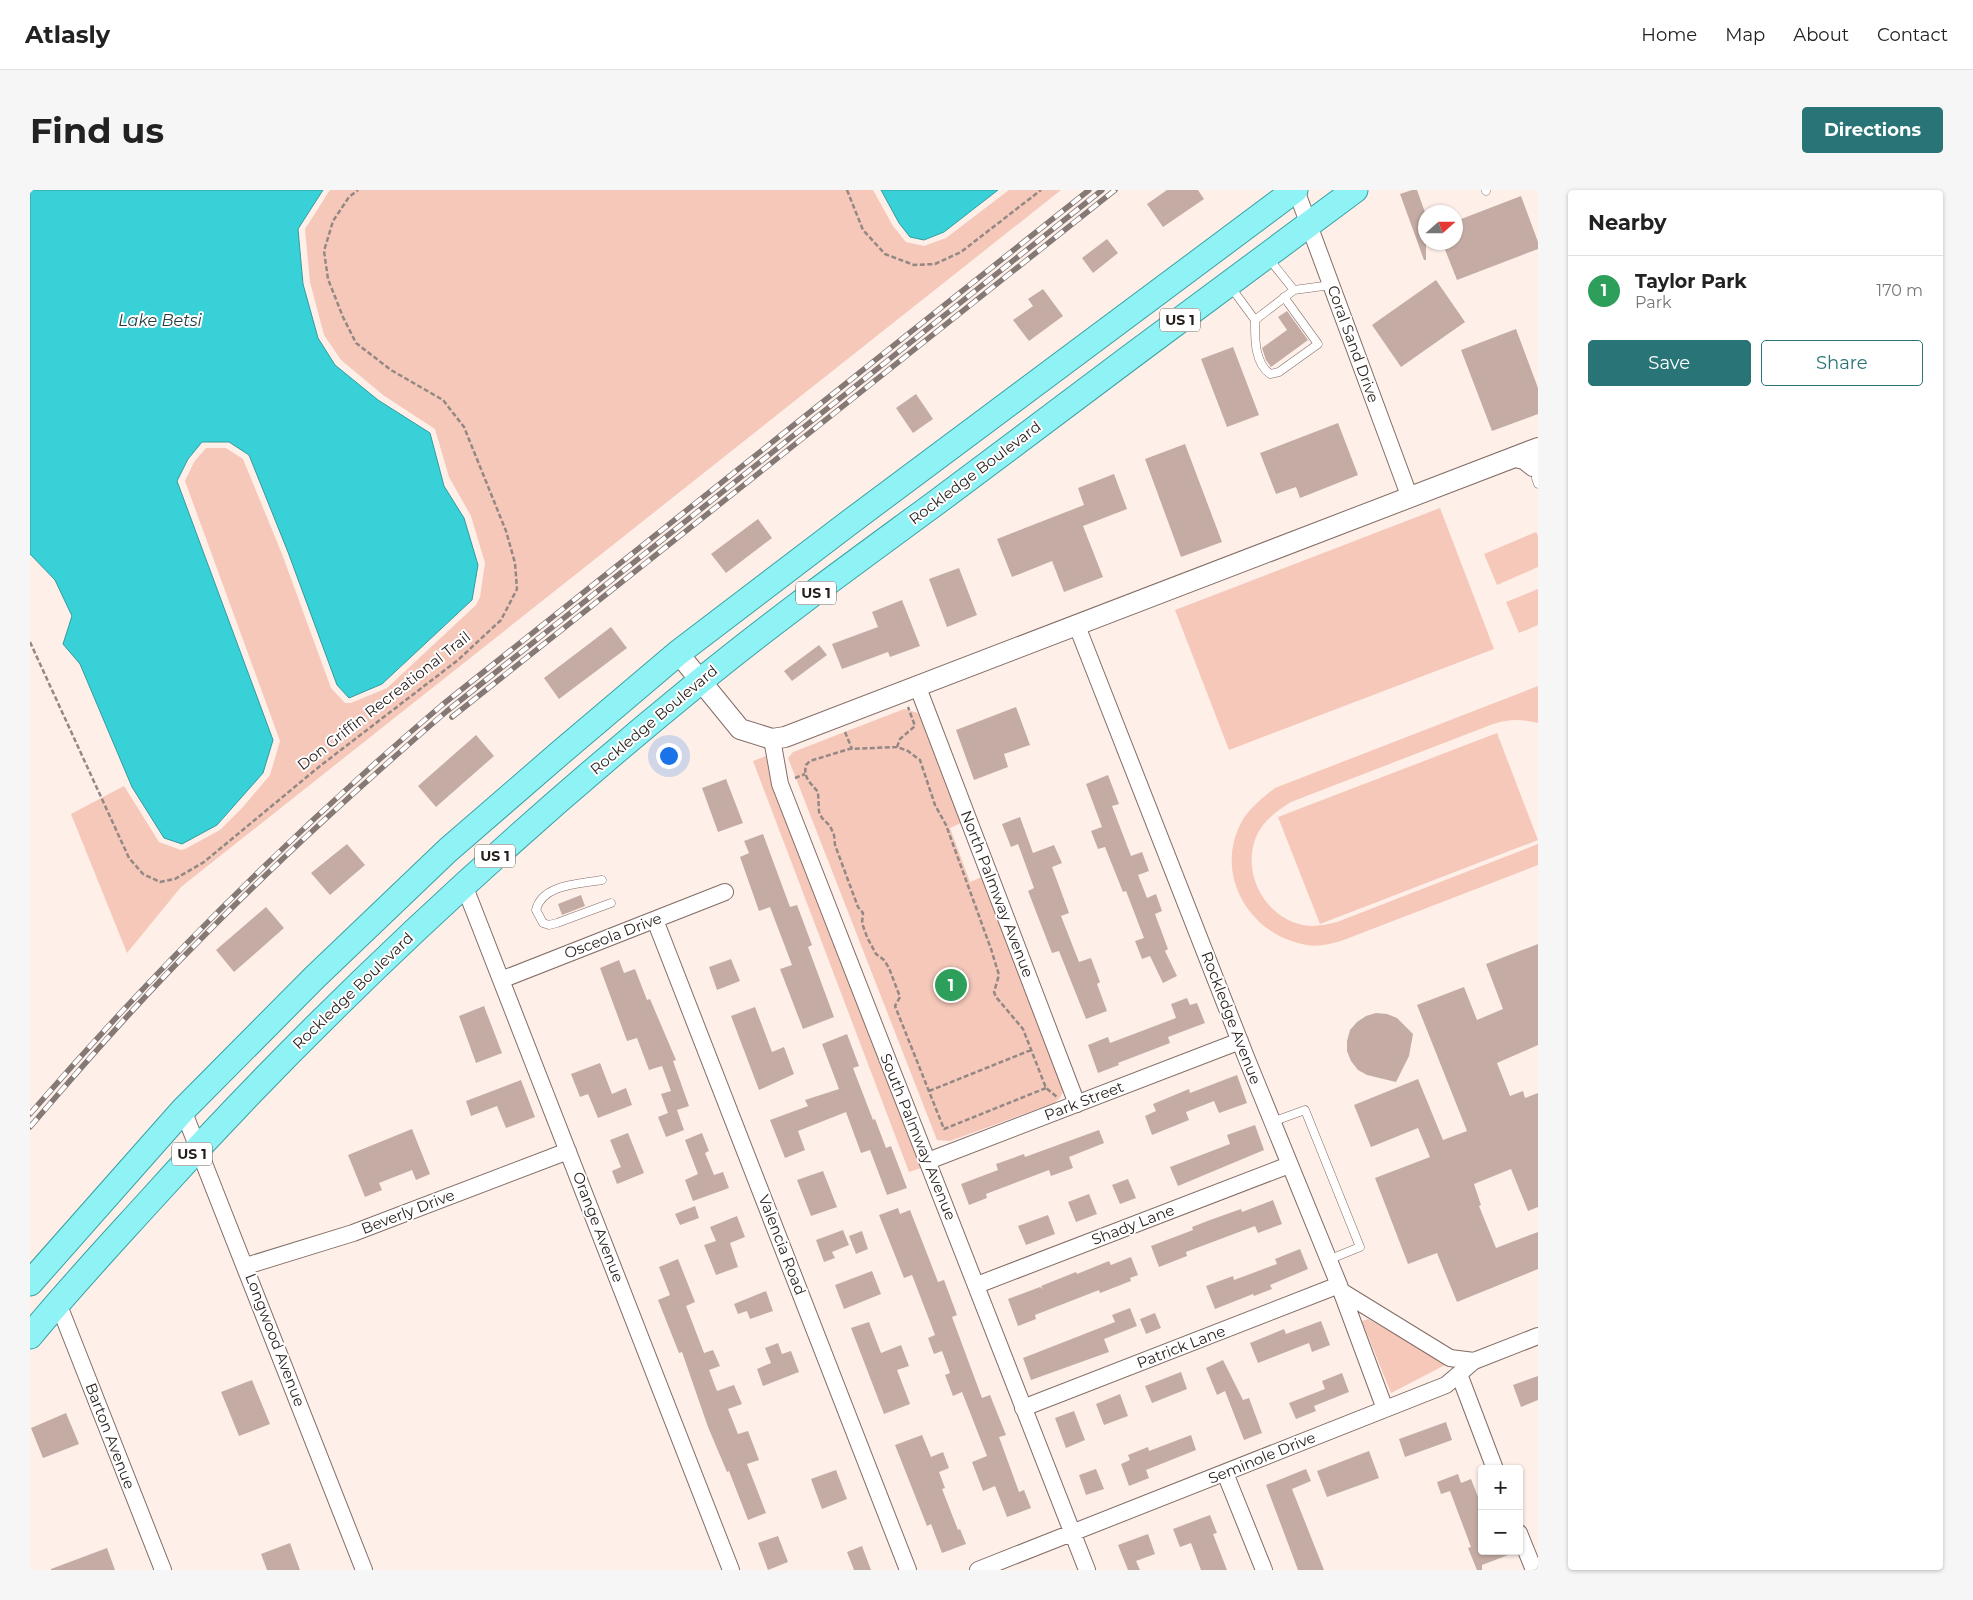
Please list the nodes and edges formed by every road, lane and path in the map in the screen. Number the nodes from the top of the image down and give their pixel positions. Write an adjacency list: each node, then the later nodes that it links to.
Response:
1 (358, 190): 22 (path, Don Griffin Recreational Trail)
2 (846, 190): 3 (path)
3 (1041, 190)
4 (1295, 190): 6 (street, Coral Sand Drive); 13 (main road, US 1)
5 (1355, 190): 6 (main road, Rockledge Boulevard / US 1)
6 (1308, 224): 7 (main road, Rockledge Boulevard / US 1); 9 (street, Coral Sand Drive)
7 (1266, 256): 8 (main road, Rockledge Boulevard / US 1); 10 (lane)
8 (1229, 284): 12 (lane); 15 (main road, Rockledge Boulevard / US 1)
9 (1331, 285): 10 (lane); 20 (street, Coral Sand Drive)
10 (1294, 290): 11 (lane)
11 (1284, 297): 12 (lane); 12 (lane)
12 (1254, 320)
13 (1094, 339): 14 (main road, US 1); 15 (main road)
14 (1029, 388): 16 (main road); 23 (main road, US 1)
15 (1059, 410): 16 (main road, Rockledge Boulevard / US 1)
16 (1005, 451): 24 (main road, Rockledge Boulevard / US 1)
17 (1537, 452): 18 (street); 19 (lane)
18 (1508, 460): 19 (lane); 20 (street)
19 (1537, 481)
20 (1410, 498): 21 (street)
21 (1077, 626): 25 (street); 40 (street, Rockledge Avenue)
22 (30, 642)
23 (678, 653): 24 (street); 31 (main road, US 1)
24 (701, 680): 28 (street); 34 (main road, Rockledge Boulevard / US 1)
25 (917, 685): 28 (street); 45 (street, North Palmway Avenue)
26 (906, 704): 29 (path)
27 (844, 729): 30 (path)
28 (779, 738): 50 (street, South Palmway Avenue)
29 (897, 747): 30 (path); 41 (path)
30 (852, 749): 43 (path)
31 (484, 819): 32 (main road, US 1); 34 (main road)
32 (448, 850): 38 (main road); 46 (main road, US 1)
33 (602, 880): 36 (lane)
34 (464, 885): 38 (main road, Rockledge Boulevard / US 1); 39 (street, Orange Avenue)
35 (725, 892): 37 (street, Osceola Drive)
36 (611, 903)
37 (655, 920): 39 (street, Osceola Drive); 71 (street, Valencia Road)
38 (420, 926): 48 (main road, Rockledge Boulevard / US 1)
39 (501, 980): 49 (street, Orange Avenue)
40 (1240, 1041): 45 (street, Park Street); 47 (street, Rockledge Avenue)
41 (1031, 1050): 42 (path); 43 (path)
42 (1046, 1088): 43 (path); 44 (path)
43 (929, 1091)
44 (1060, 1098)
45 (1077, 1104): 50 (street, Park Street)
46 (184, 1110): 48 (street, Longwood Avenue); 54 (main road, US 1)
47 (1272, 1122): 51 (street, Rockledge Avenue); 52 (lane)
48 (197, 1148): 53 (street, Longwood Avenue); 57 (main road, Rockledge Boulevard / US 1)
49 (568, 1151): 53 (street, Beverly Drive); 70 (street, Orange Avenue)
50 (928, 1161): 55 (street, South Palmway Avenue)
51 (1289, 1165): 52 (street, Rockledge Avenue); 55 (street, Shady Lane)
52 (1328, 1260): 56 (street, Rockledge Avenue)
53 (246, 1266): 69 (street, Longwood Avenue)
54 (30, 1283)
55 (977, 1285): 62 (street, South Palmway Avenue)
56 (1340, 1288): 60 (street); 62 (street, Patrick Lane); 63 (street, Rockledge Avenue)
57 (58, 1302): 58 (main road, Rockledge Boulevard / US 1); 68 (street, Barton Avenue)
58 (30, 1336)
59 (1538, 1336): 60 (street, Seminole Drive)
60 (1474, 1361): 61 (street, Seminole Drive)
61 (1458, 1374): 63 (street, Seminole Drive); 64 (street)
62 (1023, 1408): 66 (street, South Palmway Avenue)
63 (1385, 1409): 65 (street, Seminole Drive)
64 (1493, 1465)
65 (1225, 1473): 66 (street, Seminole Drive); 74 (street)
66 (1073, 1532): 72 (street, Seminole Drive); 73 (street, South Palmway Avenue)
67 (1523, 1542): 75 (street)
68 (163, 1570)
69 (364, 1570)
70 (731, 1570)
71 (908, 1570)
72 (978, 1570)
73 (1087, 1570)
74 (1264, 1570)
75 (1534, 1570)

